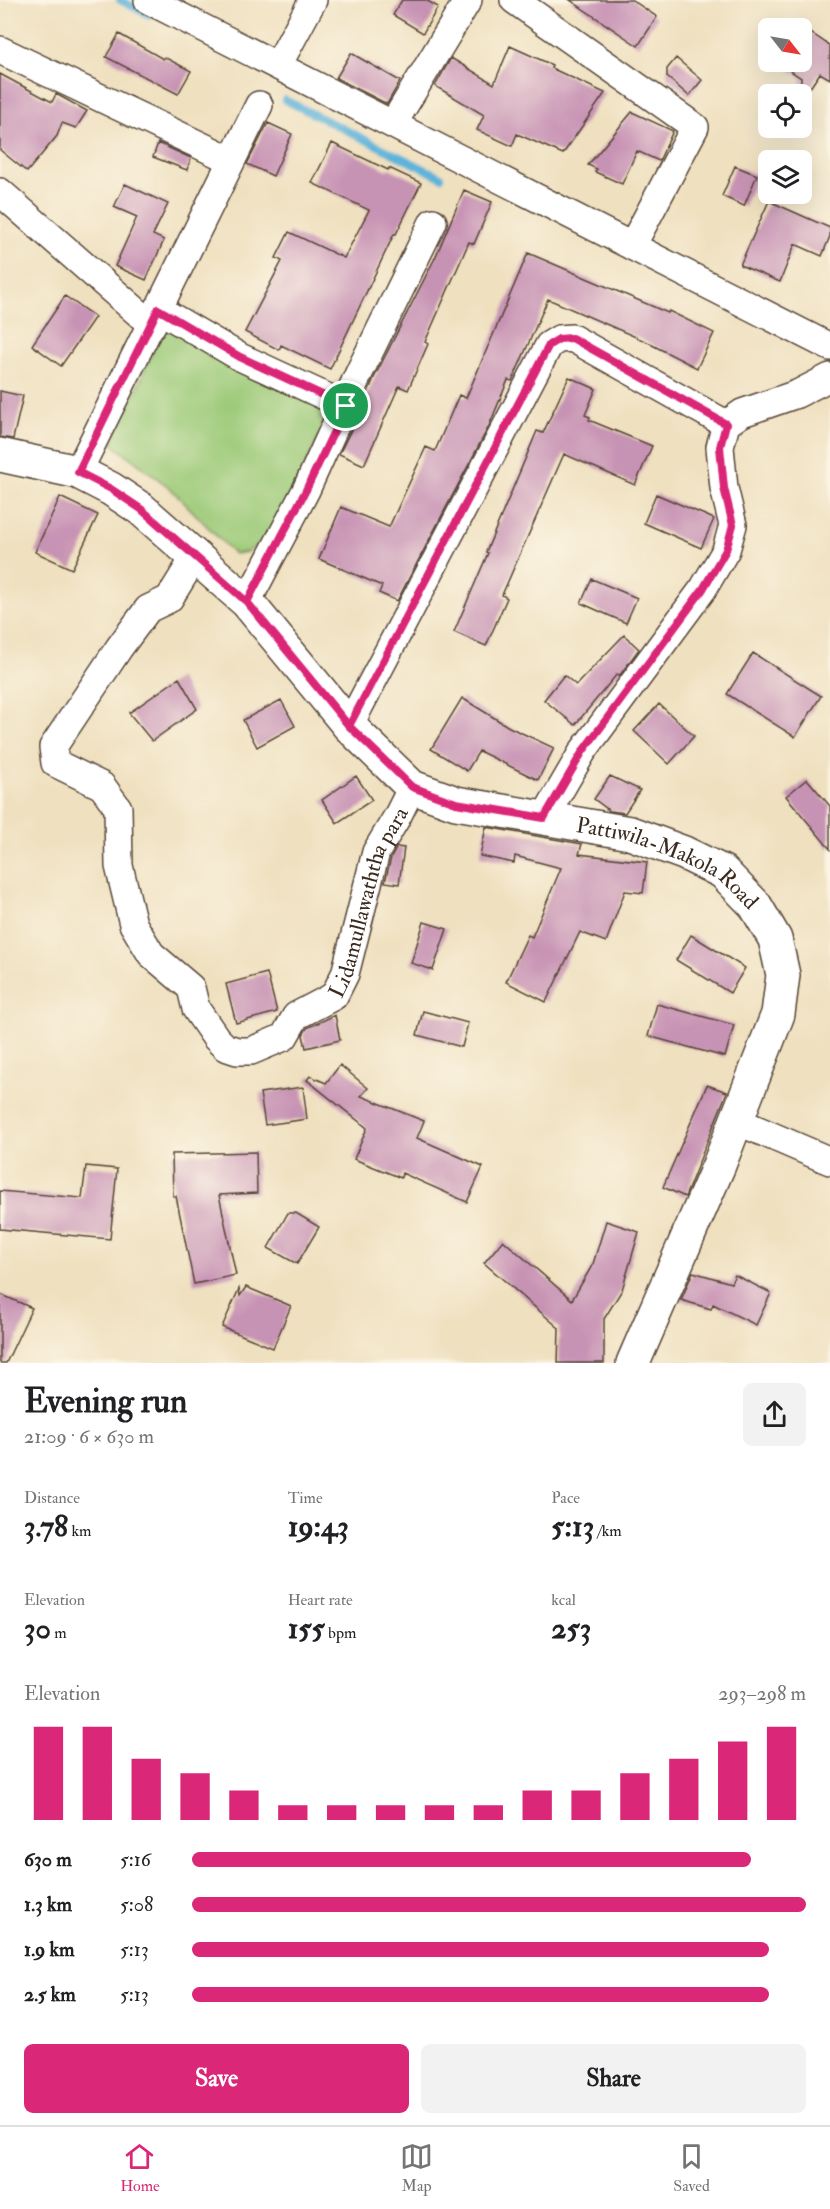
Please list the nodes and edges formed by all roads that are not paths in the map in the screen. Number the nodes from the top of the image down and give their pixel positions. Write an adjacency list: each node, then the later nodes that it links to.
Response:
1 (148, 0): 6 (street)
2 (313, 0): 6 (street)
3 (468, 0): 8 (street)
4 (514, 0): 12 (street)
5 (0, 50): 9 (street)
6 (278, 65): 8 (street)
7 (259, 105): 9 (street)
8 (393, 124): 12 (street)
9 (231, 160): 13 (street)
10 (0, 192): 13 (street)
11 (433, 222): 16 (street)
12 (632, 246): 14 (street)
13 (155, 317): 16 (street); 19 (street)
14 (830, 347)
15 (830, 377): 17 (street)
16 (346, 406): 21 (street)
17 (726, 424): 22 (street); 24 (street)
18 (0, 455): 19 (main road, Pattiwila-Makola Road)
19 (78, 472): 20 (main road, Pattiwila-Makola Road)
20 (196, 555): 21 (main road, Pattiwila-Makola Road); 23 (street, Lidamullawaththa para)
21 (247, 602): 22 (main road, Pattiwila-Makola Road)
22 (349, 726): 23 (main road, Pattiwila-Makola Road)
23 (412, 787): 24 (main road, Pattiwila-Makola Road)
24 (544, 818): 25 (main road, Pattiwila-Makola Road)
25 (737, 1121): 26 (street); 27 (main road, Pattiwila-Makola Road)
26 (830, 1161)
27 (633, 1363)

